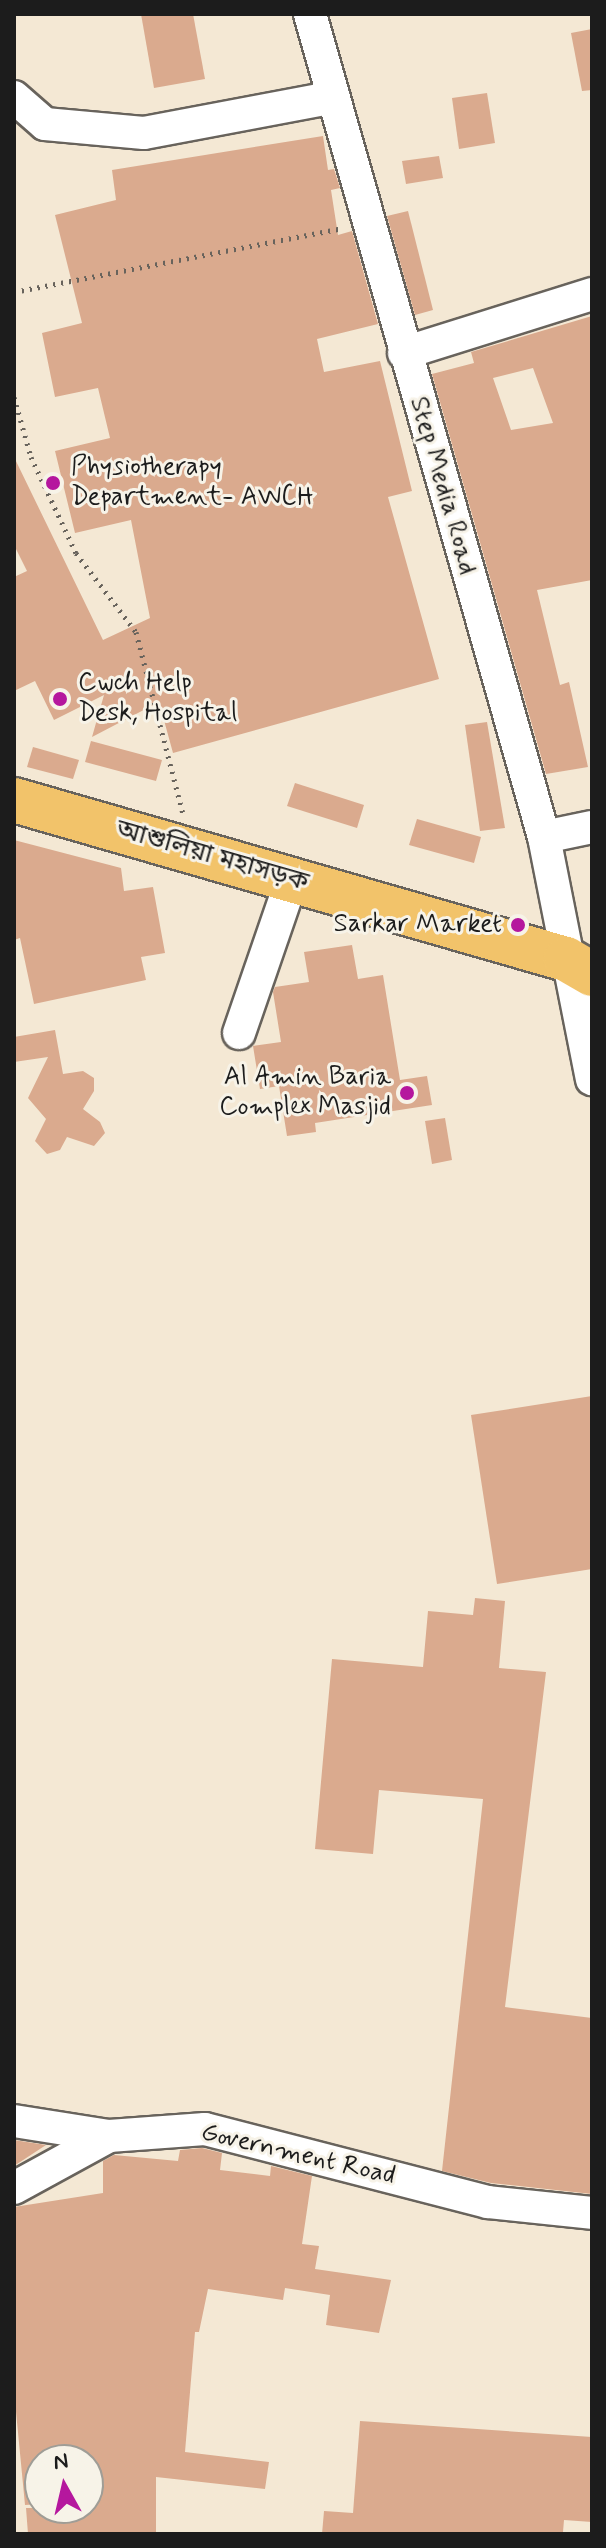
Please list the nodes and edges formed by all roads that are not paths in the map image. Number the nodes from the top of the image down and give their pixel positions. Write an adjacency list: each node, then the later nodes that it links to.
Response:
1 (310, 14): 3 (street, Step Media Road)
2 (14, 97): 3 (street)
3 (334, 97): 5 (street, Step Media Road)
4 (592, 294): 5 (street)
5 (404, 353): 8 (street, Step Media Road)
6 (14, 800): 9 (highway, আশুলিয়া মহাসড়ক)
7 (592, 827): 8 (street)
8 (544, 837): 10 (street, Step Media Road)
9 (292, 879): 10 (highway, আশুলিয়া মহাসড়ক); 11 (street)
10 (579, 967): 12 (street, Step Media Road)
11 (239, 1033)
12 (592, 1079)
13 (14, 2121): 14 (street)
14 (109, 2136): 15 (street, Government Road); 16 (street, Government Road)
15 (14, 2188)
16 (592, 2213)

